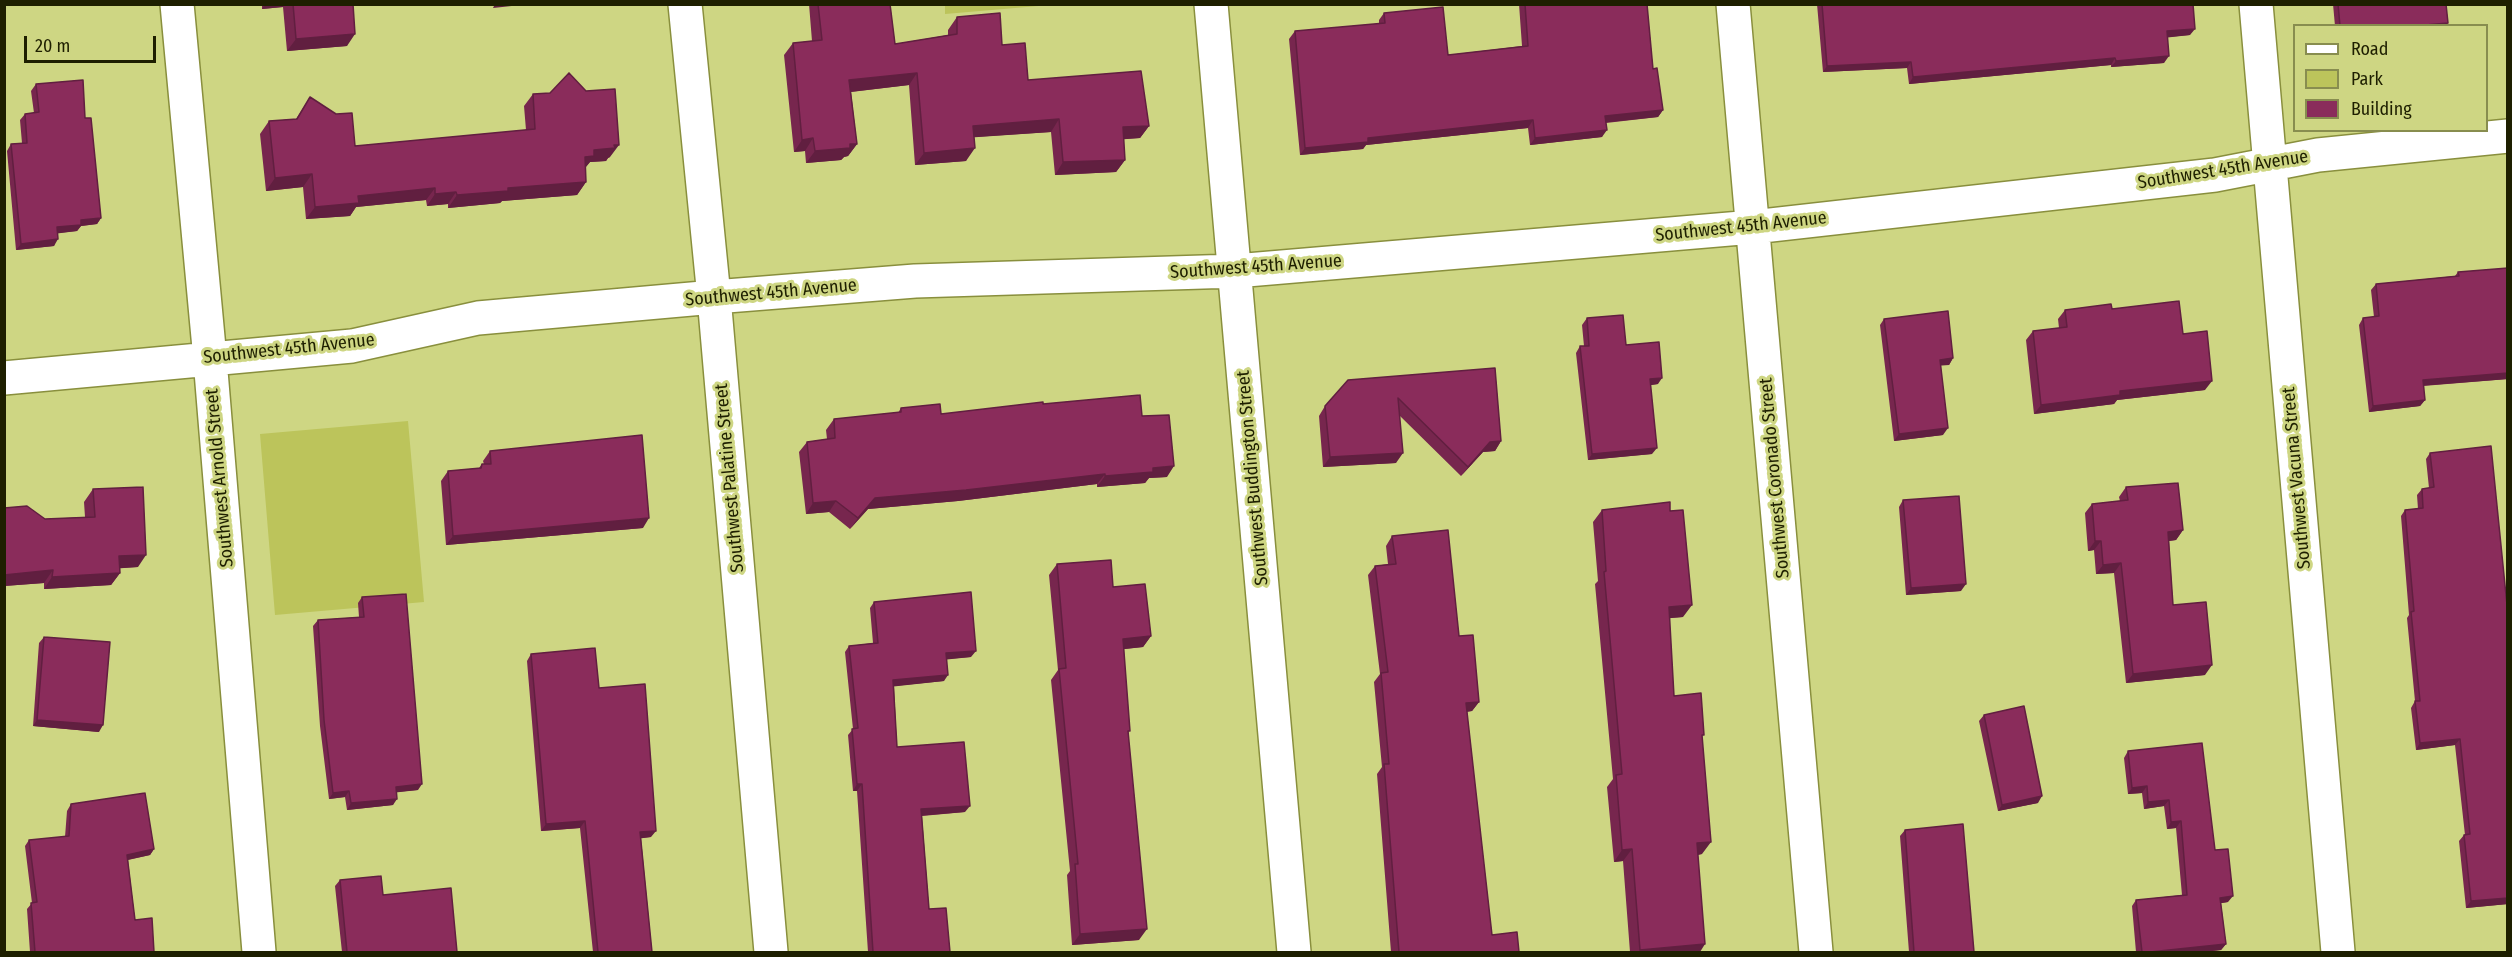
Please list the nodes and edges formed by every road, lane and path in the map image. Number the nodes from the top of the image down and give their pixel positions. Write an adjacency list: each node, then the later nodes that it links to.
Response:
1 (177, 4): 11 (street, Southwest Arnold Street)
2 (685, 4): 10 (street, Southwest Palatine Street)
3 (1211, 4): 9 (street, Southwest Buddington Street)
4 (1733, 4): 8 (street, Southwest Coronado Street)
5 (2256, 4): 7 (street, Southwest Vacuna Street)
6 (2508, 136): 7 (street, Southwest 45th Avenue)
7 (2270, 164): 8 (street, Southwest 45th Avenue); 17 (street, Southwest Vacuna Street)
8 (1753, 227): 9 (street, Southwest 45th Avenue); 16 (street, Southwest Coronado Street)
9 (1235, 271): 10 (street, Southwest 45th Avenue); 15 (street, Southwest Buddington Street)
10 (714, 297): 11 (street, Southwest 45th Avenue); 14 (street, Southwest Palatine Street)
11 (210, 359): 12 (street, Southwest 45th Avenue); 13 (street, Southwest Arnold Street)
12 (4, 378)
13 (259, 952)
14 (771, 952)
15 (1294, 952)
16 (1816, 952)
17 (2338, 952)

